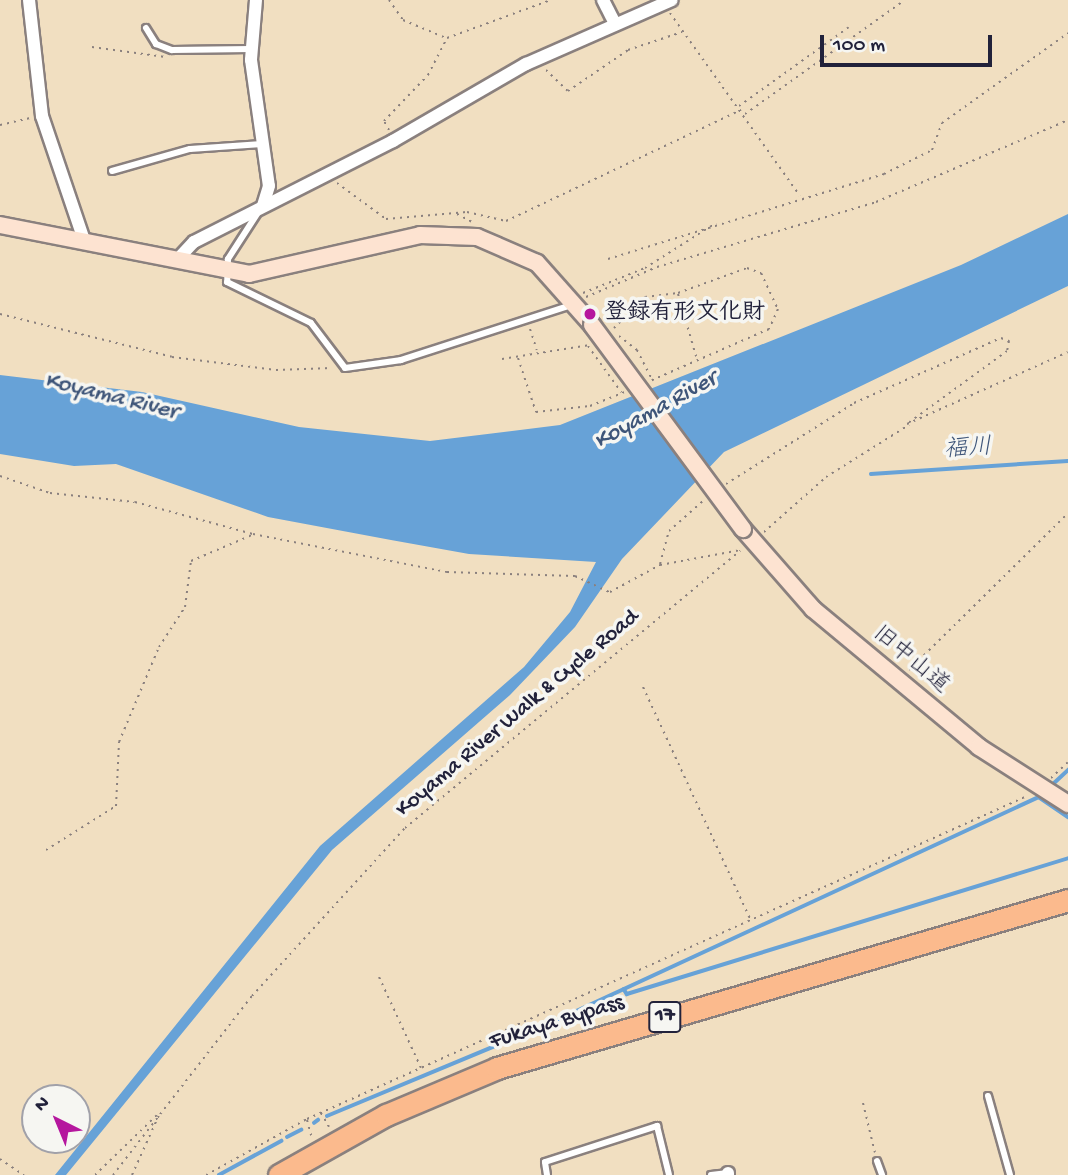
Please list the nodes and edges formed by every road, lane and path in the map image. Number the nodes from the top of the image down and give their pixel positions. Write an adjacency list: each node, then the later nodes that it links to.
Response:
1 (29, 0): 21 (street)
2 (256, 0): 15 (street)
3 (389, 0): 13 (path)
4 (551, 0): 13 (path)
5 (603, 0): 8 (street)
6 (905, 0): 20 (path)
7 (668, 3): 8 (street); 11 (path)
8 (615, 24): 17 (street)
9 (849, 27): 18 (path)
10 (146, 28): 16 (lane)
11 (683, 31): 17 (path); 18 (path)
12 (1068, 33): 28 (path)
13 (447, 38): 24 (path)
14 (92, 47): 16 (path)
15 (251, 49): 16 (lane); 25 (street)
16 (172, 50)
17 (540, 57): 24 (street)
18 (738, 106): 19 (path)
19 (741, 110): 20 (path); 27 (path)
20 (744, 115): 28 (path)
21 (43, 116): 23 (path); 32 (street)
22 (1068, 120): 37 (path)
23 (0, 125)
24 (393, 141): 27 (street)
25 (262, 144): 26 (lane); 29 (street)
26 (112, 171)
27 (331, 173): 29 (street)
28 (800, 196): 30 (path)
29 (263, 206): 34 (street); 35 (lane)
30 (717, 222): 33 (path); 37 (path)
31 (0, 225): 32 (street, 旧中山道)
32 (84, 240): 34 (street, 旧中山道)
33 (608, 259)
34 (176, 261): 35 (street, 旧中山道)
35 (223, 270): 37 (street, 旧中山道); 49 (lane)
36 (678, 293): 39 (path); 46 (path); 46 (path)
37 (573, 300): 49 (lane); 65 (street, 旧中山道, bridge)
38 (0, 314): 49 (path)
39 (612, 332): 41 (path); 50 (path)
40 (532, 335): 44 (path)
41 (609, 335)
42 (596, 344): 43 (path)
43 (588, 346): 44 (path); 53 (path)
44 (537, 351): 47 (path)
45 (1068, 352): 54 (path)
46 (696, 357): 50 (path)
47 (517, 358): 48 (path); 53 (path)
48 (502, 359)
49 (345, 368)
50 (652, 380): 51 (path)
51 (644, 383)
52 (633, 388): 53 (path)
53 (622, 393)
54 (909, 425): 56 (path); 60 (path)
55 (0, 476): 59 (path)
56 (716, 491)
57 (705, 499): 61 (path)
58 (1068, 513): 62 (path)
59 (253, 534): 61 (path); 67 (path)
60 (761, 534)
61 (660, 565): 75 (path, Koyama River Walk & Cycle Road)
62 (909, 672)
63 (643, 687): 69 (path)
64 (1068, 762): 65 (path)
65 (1039, 788): 66 (street, 旧中山道); 69 (path)
66 (1068, 804)
67 (46, 850)
68 (1068, 900): 78 (highway, Fukaya Bypass / 17)
69 (751, 921): 71 (path)
70 (379, 977): 71 (path)
71 (421, 1068): 74 (path)
72 (988, 1096): 93 (lane)
73 (863, 1103): 80 (path)
74 (321, 1112): 76 (path); 78 (path)
75 (159, 1114): 83 (path); 84 (path); 85 (path)
76 (307, 1119): 77 (path); 86 (path)
77 (311, 1135)
78 (335, 1136): 87 (highway, Fukaya Bypass / 17); 88 (highway, 17)
79 (0, 1159): 82 (path)
80 (877, 1161): 92 (lane)
81 (728, 1174): 91 (lane)
82 (24, 1175)
83 (95, 1175)
84 (113, 1175)
85 (132, 1175)
86 (206, 1175)
87 (279, 1175)
88 (295, 1175)
89 (547, 1175): 90 (lane)
90 (669, 1175)
91 (710, 1175)
92 (882, 1175)
93 (1010, 1175)

